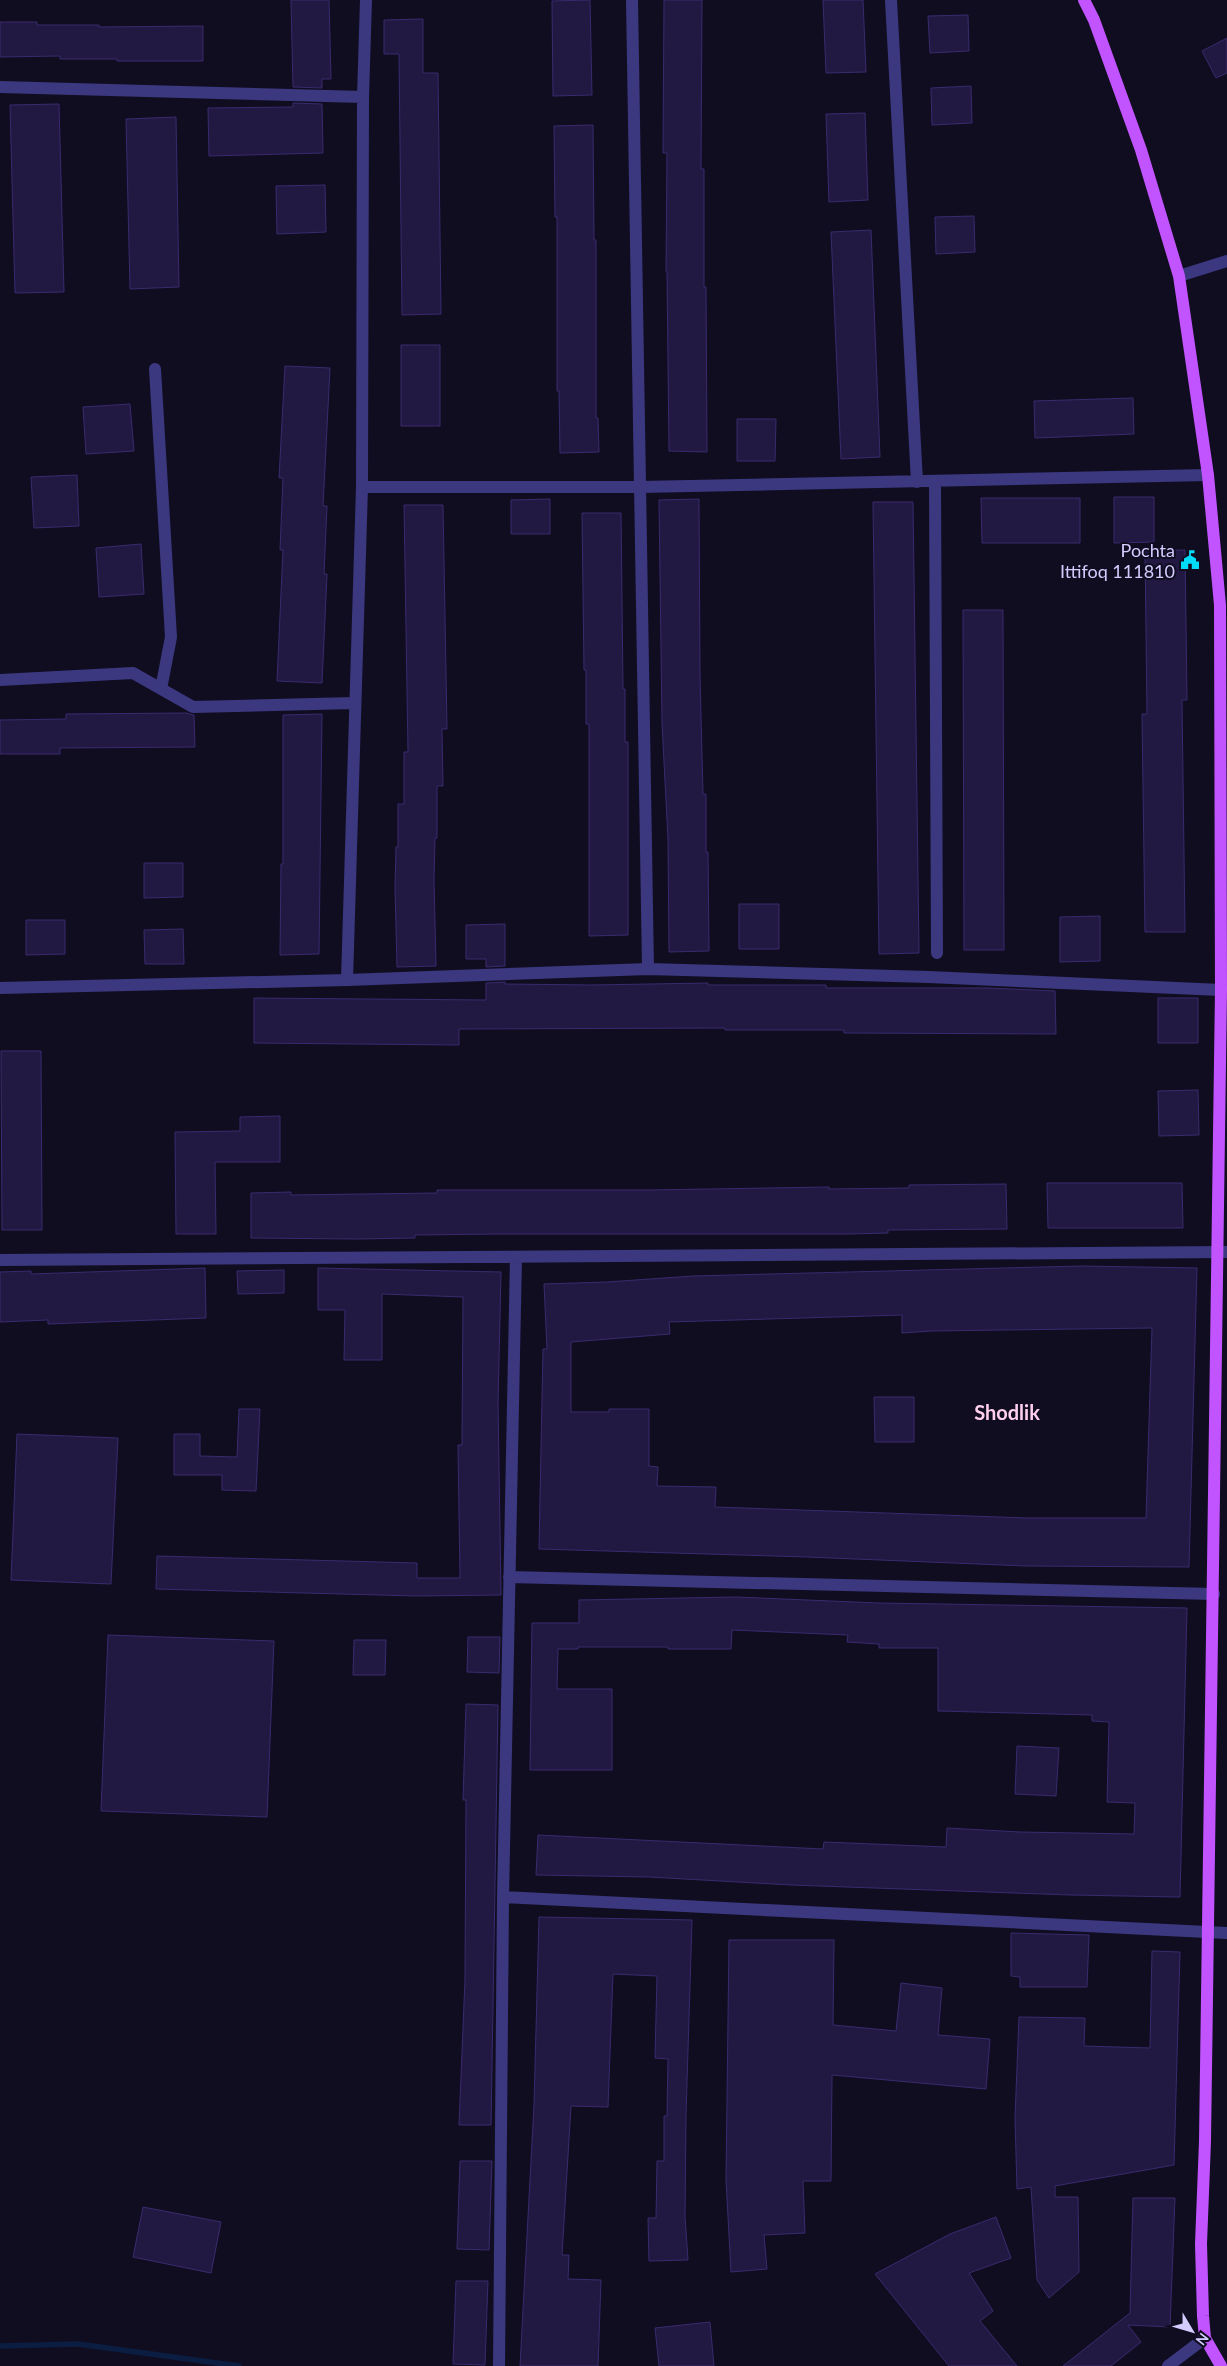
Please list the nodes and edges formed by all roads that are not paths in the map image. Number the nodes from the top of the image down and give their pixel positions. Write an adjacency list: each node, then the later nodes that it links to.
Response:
1 (366, 0): 6 (street)
2 (632, 0): 14 (street)
3 (890, 0): 11 (street)
4 (1084, 0): 8 (main road)
5 (0, 87): 6 (street)
6 (363, 97): 13 (street)
7 (1227, 261): 8 (street)
8 (1179, 276): 10 (main road)
9 (155, 368): 16 (street)
10 (1208, 475): 12 (street); 18 (main road)
11 (916, 482): 12 (street); 14 (street)
12 (936, 482): 19 (street)
13 (362, 487): 14 (street); 17 (street)
14 (642, 487): 20 (street)
15 (0, 680): 16 (street)
16 (161, 688): 17 (street)
17 (354, 703): 21 (street)
18 (1224, 863): 23 (main road)
19 (937, 953)
20 (648, 969): 21 (street); 23 (street)
21 (347, 980): 22 (street)
22 (0, 988)
23 (1221, 990): 24 (main road)
24 (1222, 1252): 25 (street); 28 (main road)
25 (516, 1256): 26 (street); 27 (street)
26 (0, 1260)
27 (509, 1577): 28 (street); 29 (street)
28 (1214, 1594): 30 (main road)
29 (503, 1897): 30 (street); 33 (street)
30 (1209, 1932): 31 (street); 32 (main road)
31 (1227, 1933)
32 (1205, 2338): 34 (street); 35 (main road)
33 (499, 2366)
34 (1168, 2366)
35 (1221, 2366)

